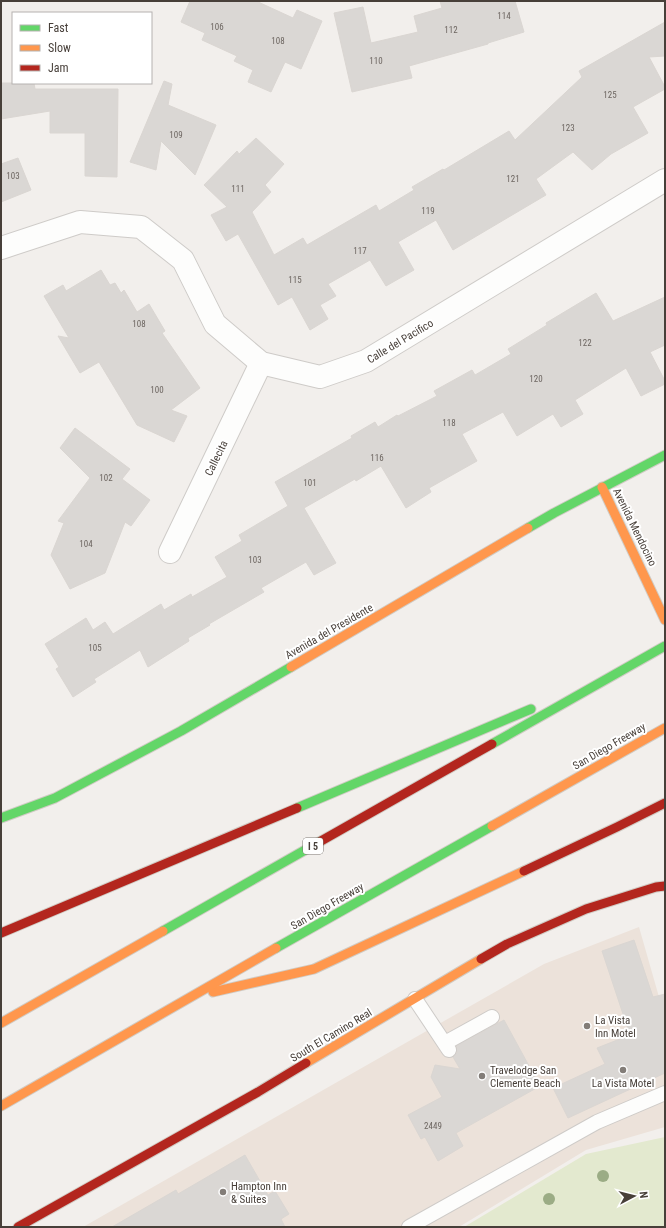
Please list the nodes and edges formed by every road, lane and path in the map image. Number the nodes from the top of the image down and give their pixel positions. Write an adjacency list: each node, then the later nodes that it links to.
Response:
1 (665, 180): 3 (street, Calle del Pacifico)
2 (1, 248): 3 (street, Calle del Pacifico)
3 (261, 363): 6 (street, Callecita)
4 (665, 455): 5 (main road, Avenida del Presidente)
5 (602, 487): 7 (main road, Avenida Mendocino); 14 (main road, Avenida del Presidente)
6 (170, 552)
7 (665, 620)
8 (665, 646): 9 (main road, I 5)
9 (626, 668): 10 (main road); 20 (main road, I 5)
10 (552, 700)
11 (538, 706): 16 (main road)
12 (665, 728): 17 (main road, San Diego Freeway)
13 (665, 803): 17 (main road)
14 (1, 818)
15 (665, 886): 18 (main road, South El Camino Real)
16 (1, 933)
17 (190, 997): 22 (main road, San Diego Freeway)
18 (415, 999): 19 (lane); 23 (main road, South El Camino Real)
19 (492, 1017)
20 (1, 1024)
21 (665, 1093): 24 (lane)
22 (1, 1106)
23 (18, 1227)
24 (409, 1227)

